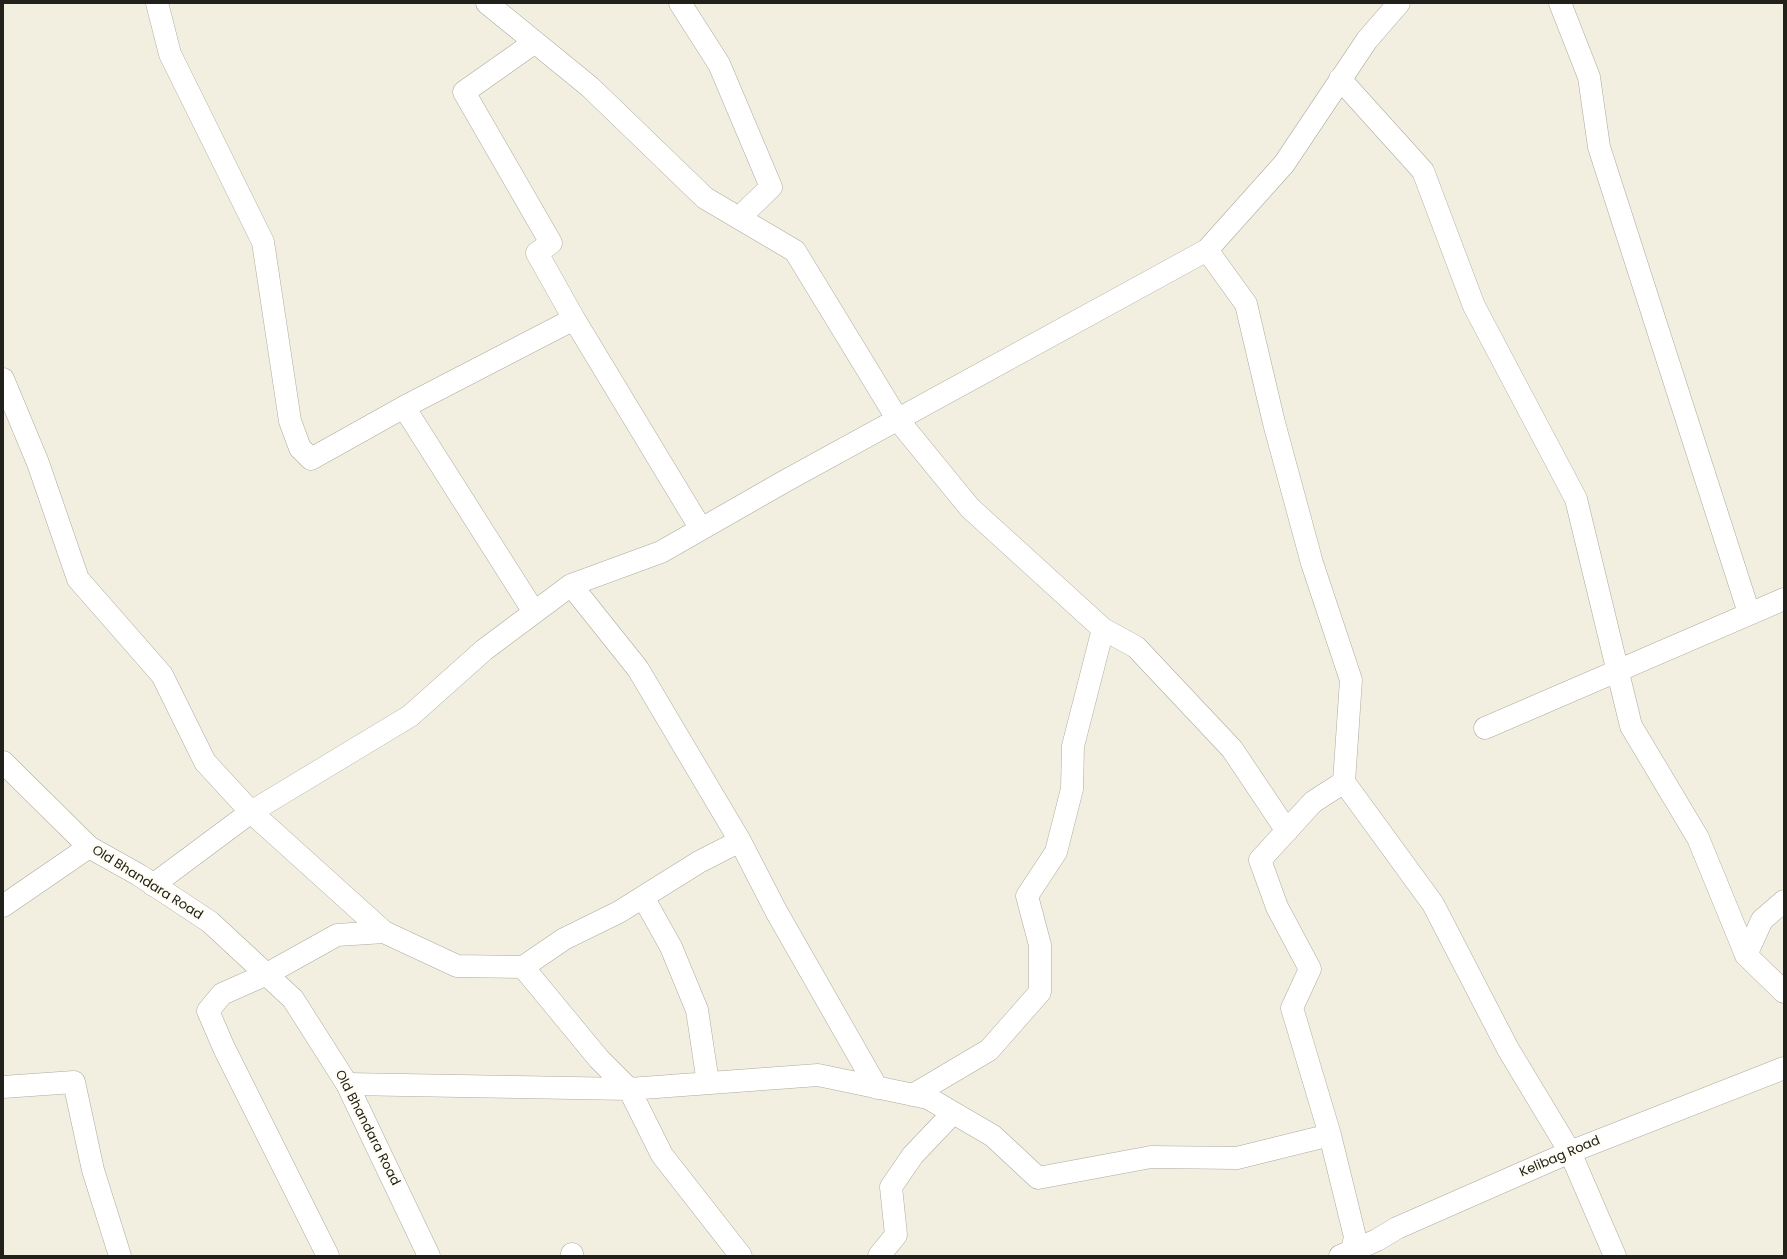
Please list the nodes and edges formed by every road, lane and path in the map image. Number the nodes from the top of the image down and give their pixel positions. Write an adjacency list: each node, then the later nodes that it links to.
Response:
1 (157, 3): 12 (main road)
2 (487, 3): 6 (main road)
3 (680, 3): 8 (main road)
4 (1399, 3): 7 (main road)
5 (1560, 3): 18 (main road)
6 (535, 42): 8 (main road); 10 (main road)
7 (1340, 79): 9 (main road); 20 (main road)
8 (739, 218): 13 (main road)
9 (1207, 250): 13 (main road); 23 (main road)
10 (574, 319): 12 (main road); 14 (main road)
11 (3, 379): 24 (main road)
12 (404, 407): 17 (main road)
13 (898, 420): 14 (main road); 19 (main road)
14 (701, 529): 15 (main road)
15 (571, 585): 17 (main road); 26 (main road)
16 (1784, 599): 18 (main road)
17 (534, 612): 24 (main road)
18 (1750, 614): 20 (main road)
19 (1103, 629): 25 (main road); 43 (main road)
20 (1617, 670): 21 (main road); 33 (main road)
21 (1485, 728)
22 (3, 762): 27 (main road, Old Bhandara Road)
23 (1344, 782): 25 (main road); 46 (main road)
24 (251, 812): 28 (main road); 32 (main road)
25 (1287, 831): 45 (main road)
26 (740, 841): 29 (main road); 42 (main road)
27 (88, 847): 28 (main road, Old Bhandara Road); 31 (main road)
28 (154, 884): 35 (main road, Old Bhandara Road)
29 (643, 897): 34 (main road); 38 (main road)
30 (1784, 902): 33 (main road)
31 (3, 906)
32 (384, 932): 34 (main road); 35 (main road)
33 (1746, 955): 36 (main road)
34 (523, 967): 41 (main road)
35 (267, 974): 39 (main road, Old Bhandara Road); 49 (main road)
36 (1784, 992)
37 (1784, 1068): 46 (main road, Kelibag Road)
38 (708, 1083): 41 (main road); 42 (main road)
39 (347, 1084): 41 (main road); 50 (main road, Old Bhandara Road)
40 (3, 1087): 48 (main road)
41 (629, 1088): 51 (main road)
42 (877, 1088): 43 (main road)
43 (913, 1095): 44 (main road)
44 (953, 1113): 45 (main road); 52 (main road)
45 (1330, 1134): 47 (main road)
46 (1570, 1152): 47 (main road, Kelibag Road); 53 (main road)
47 (1346, 1253)
48 (120, 1256)
49 (328, 1256)
50 (429, 1256)
51 (741, 1256)
52 (879, 1256)
53 (1615, 1256)

